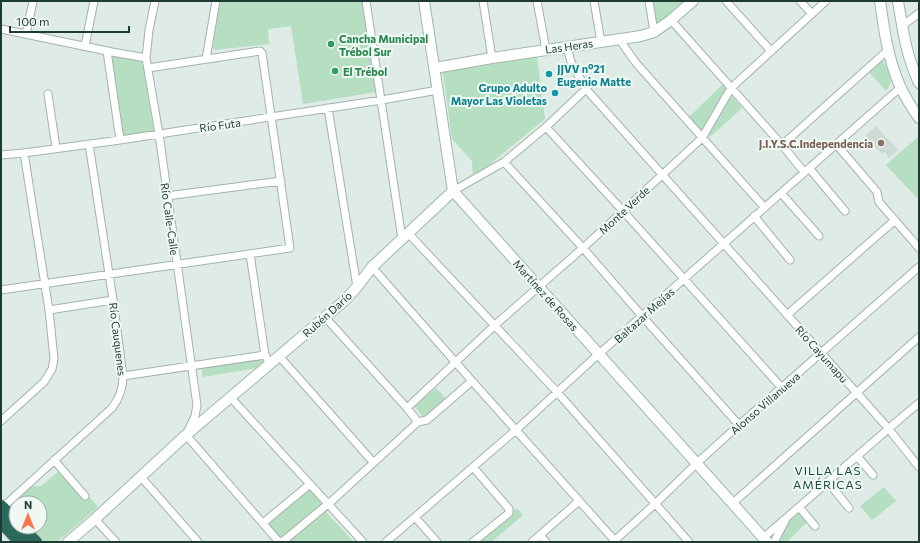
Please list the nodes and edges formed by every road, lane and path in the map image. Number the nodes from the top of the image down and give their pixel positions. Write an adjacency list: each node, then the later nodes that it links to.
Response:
1 (33, 1): 23 (street)
2 (94, 1): 26 (street)
3 (155, 1): 32 (street, Río Calle-Calle)
4 (216, 1): 34 (street)
5 (366, 1): 43 (street)
6 (424, 1): 36 (street)
7 (484, 1): 33 (street)
8 (537, 1): 28 (street)
9 (594, 1): 25 (street)
10 (649, 1): 22 (street)
11 (693, 1): 19 (street, Las Heras)
12 (726, 1): 31 (street)
13 (800, 1): 18 (street)
14 (826, 1): 18 (street, Monte Verde)
15 (880, 1): 29 (street)
16 (898, 1): 20 (street)
17 (919, 13): 20 (street)
18 (812, 14): 31 (street, Monte Verde)
19 (671, 20): 22 (street, Las Heras); 39 (street)
20 (902, 26): 37 (street)
21 (1, 28): 23 (street)
22 (654, 32): 24 (street, Las Heras)
23 (26, 34): 26 (street)
24 (619, 39): 25 (street, Las Heras); 49 (street)
25 (601, 42): 27 (street, Las Heras)
26 (85, 46): 30 (street)
27 (568, 47): 28 (street, Las Heras); 40 (street, Río Cayumapu)
28 (546, 50): 33 (street, Las Heras)
29 (888, 50): 38 (street); 53 (street)
30 (107, 51): 32 (street); 50 (street)
31 (771, 51): 39 (street, Monte Verde)
32 (146, 58): 35 (street, Río Calle-Calle)
33 (492, 58): 36 (street, Las Heras)
34 (206, 59): 35 (street); 45 (street)
35 (148, 68): 48 (street, Río Calle-Calle)
36 (435, 68): 41 (street)
37 (919, 83)
38 (901, 87): 46 (street); 52 (street, Baltazar Mejías)
39 (731, 88): 49 (street, Monte Verde); 53 (street)
40 (586, 89): 47 (street, Rubén Darío); 59 (street, Río Cayumapu)
41 (438, 90): 43 (street, Río Futa); 61 (street)
42 (48, 94): 54 (street)
43 (382, 100): 44 (street, Río Futa); 69 (street)
44 (328, 108): 45 (street, Río Futa); 84 (street)
45 (272, 117): 48 (street, Río Futa); 60 (street)
46 (919, 118)
47 (546, 127): 57 (street, Rubén Darío); 65 (street)
48 (158, 134): 50 (street, Río Futa); 63 (street, Río Calle-Calle)
49 (702, 138): 59 (street, Monte Verde); 64 (street)
50 (120, 140): 51 (street, Río Futa)
51 (89, 144): 54 (street, Río Futa); 80 (street, Río Cauquenes)
52 (836, 144): 58 (street, Baltazar Mejías); 68 (street)
53 (782, 145): 58 (street)
54 (56, 148): 55 (street, Río Futa)
55 (24, 153): 56 (street, Río Futa); 83 (street)
56 (1, 155)
57 (504, 162): 61 (street, Rubén Darío); 72 (street)
58 (807, 170): 62 (street, Baltazar Mejías); 66 (street)
59 (662, 174): 65 (street, Monte Verde); 71 (street, Río Cayumapu)
60 (281, 181): 63 (street); 74 (street)
61 (454, 191): 69 (street, Rubén Darío); 85 (street, Martínez de Rosas)
62 (781, 193): 64 (street, Baltazar Mejías); 70 (street)
63 (167, 196): 76 (street, Río Calle-Calle)
64 (764, 207): 67 (street, Baltazar Mejías)
65 (623, 211): 72 (street, Monte Verde); 81 (street)
66 (845, 211)
67 (754, 216): 71 (street, Baltazar Mejías); 75 (street)
68 (895, 220): 73 (street); 89 (street)
69 (405, 236): 77 (street, Rubén Darío); 92 (street)
70 (819, 236)
71 (724, 244): 81 (street, Baltazar Mejías); 89 (street, Río Cayumapu)
72 (583, 248): 85 (street, Monte Verde); 90 (street)
73 (919, 248)
74 (250, 254): 76 (street); 96 (street)
75 (790, 260)
76 (177, 264): 80 (street); 100 (street, Río Calle-Calle)
77 (372, 267): 84 (street, Rubén Darío); 98 (street)
78 (919, 267): 79 (street, Alonso Villanueva)
79 (913, 273): 82 (street); 94 (street, Alonso Villanueva)
80 (109, 274): 83 (street); 87 (street, Río Cauquenes)
81 (684, 279): 90 (street, Baltazar Mejías); 103 (street)
82 (919, 279)
83 (44, 284): 86 (street); 88 (street)
84 (357, 287): 91 (street, Rubén Darío)
85 (539, 287): 92 (street, Monte Verde); 95 (street, Martínez de Rosas)
86 (1, 290)
87 (113, 300): 88 (street); 101 (street, Río Cauquenes)
88 (49, 310): 109 (street)
89 (787, 315): 94 (street, Río Cayumapu)
90 (642, 316): 95 (street, Baltazar Mejías); 111 (street)
91 (325, 317): 97 (street, Rubén Darío); 108 (street)
92 (495, 325): 98 (street, Monte Verde); 104 (street)
93 (919, 337): 105 (street)
94 (822, 353): 103 (street, Alonso Villanueva); 105 (street, Río Cayumapu)
95 (599, 354): 104 (street, Baltazar Mejías); 118 (street, Martínez de Rosas)
96 (265, 355): 99 (street); 100 (street)
97 (279, 356): 99 (street, Rubén Darío); 117 (street)
98 (455, 362): 102 (street); 108 (street, Monte Verde)
99 (270, 364): 106 (street, Rubén Darío)
100 (192, 367): 101 (street); 114 (street, Río Calle-Calle)
101 (123, 376): 116 (street, Río Cauquenes)
102 (472, 381): 110 (street); 113 (street)
103 (782, 388): 111 (street, Alonso Villanueva)
104 (557, 392): 113 (street, Baltazar Mejías); 128 (street)
105 (856, 392): 112 (street, Río Cayumapu); 129 (street)
106 (231, 398): 114 (street, Rubén Darío); 124 (street)
107 (919, 403): 112 (street)
108 (407, 408): 110 (street)
109 (1, 420)
110 (418, 422): 117 (street)
111 (739, 425): 118 (street, Alonso Villanueva)
112 (888, 428): 115 (street); 119 (street, Río Cayumapu)
113 (516, 430): 120 (street, Baltazar Mejías); 126 (street)
114 (186, 435): 122 (street, Rubén Darío); 137 (street)
115 (857, 456): 121 (street); 123 (street)
116 (54, 460): 125 (street); 130 (street, Río Cauquenes)
117 (373, 462): 127 (street)
118 (697, 463): 128 (street, Alonso Villanueva); 129 (street, Martínez de Rosas)
119 (919, 466)
120 (473, 467): 133 (street, Baltazar Mejías); 149 (street)
121 (873, 475)
122 (141, 477): 135 (street, Rubén Darío); 144 (street)
123 (828, 482): 131 (street); 132 (street)
124 (310, 484): 127 (street); 137 (street)
125 (85, 496)
126 (579, 501): 139 (street); 152 (street)
127 (328, 503): 145 (street); 146 (street)
128 (656, 503): 152 (street, Alonso Villanueva); 153 (street)
129 (733, 503): 140 (street, Martínez de Rosas)
130 (2, 507)
131 (799, 507): 134 (street); 138 (street)
132 (849, 508)
133 (415, 517): 147 (street, Baltazar Mejías); 148 (street)
134 (788, 517): 140 (street); 154 (street)
135 (95, 519): 142 (street, Rubén Darío); 143 (street)
136 (1, 522): 141 (highway)
137 (263, 523): 145 (street)
138 (815, 526)
139 (540, 535): 150 (street); 151 (street)
140 (765, 540)
141 (20, 542)
142 (68, 542)
143 (116, 542)
144 (198, 542)
145 (281, 542)
146 (363, 542)
147 (386, 542)
148 (437, 542)
149 (473, 542)
150 (532, 542)
151 (546, 542)
152 (614, 542)
153 (689, 542)
154 (774, 542)

